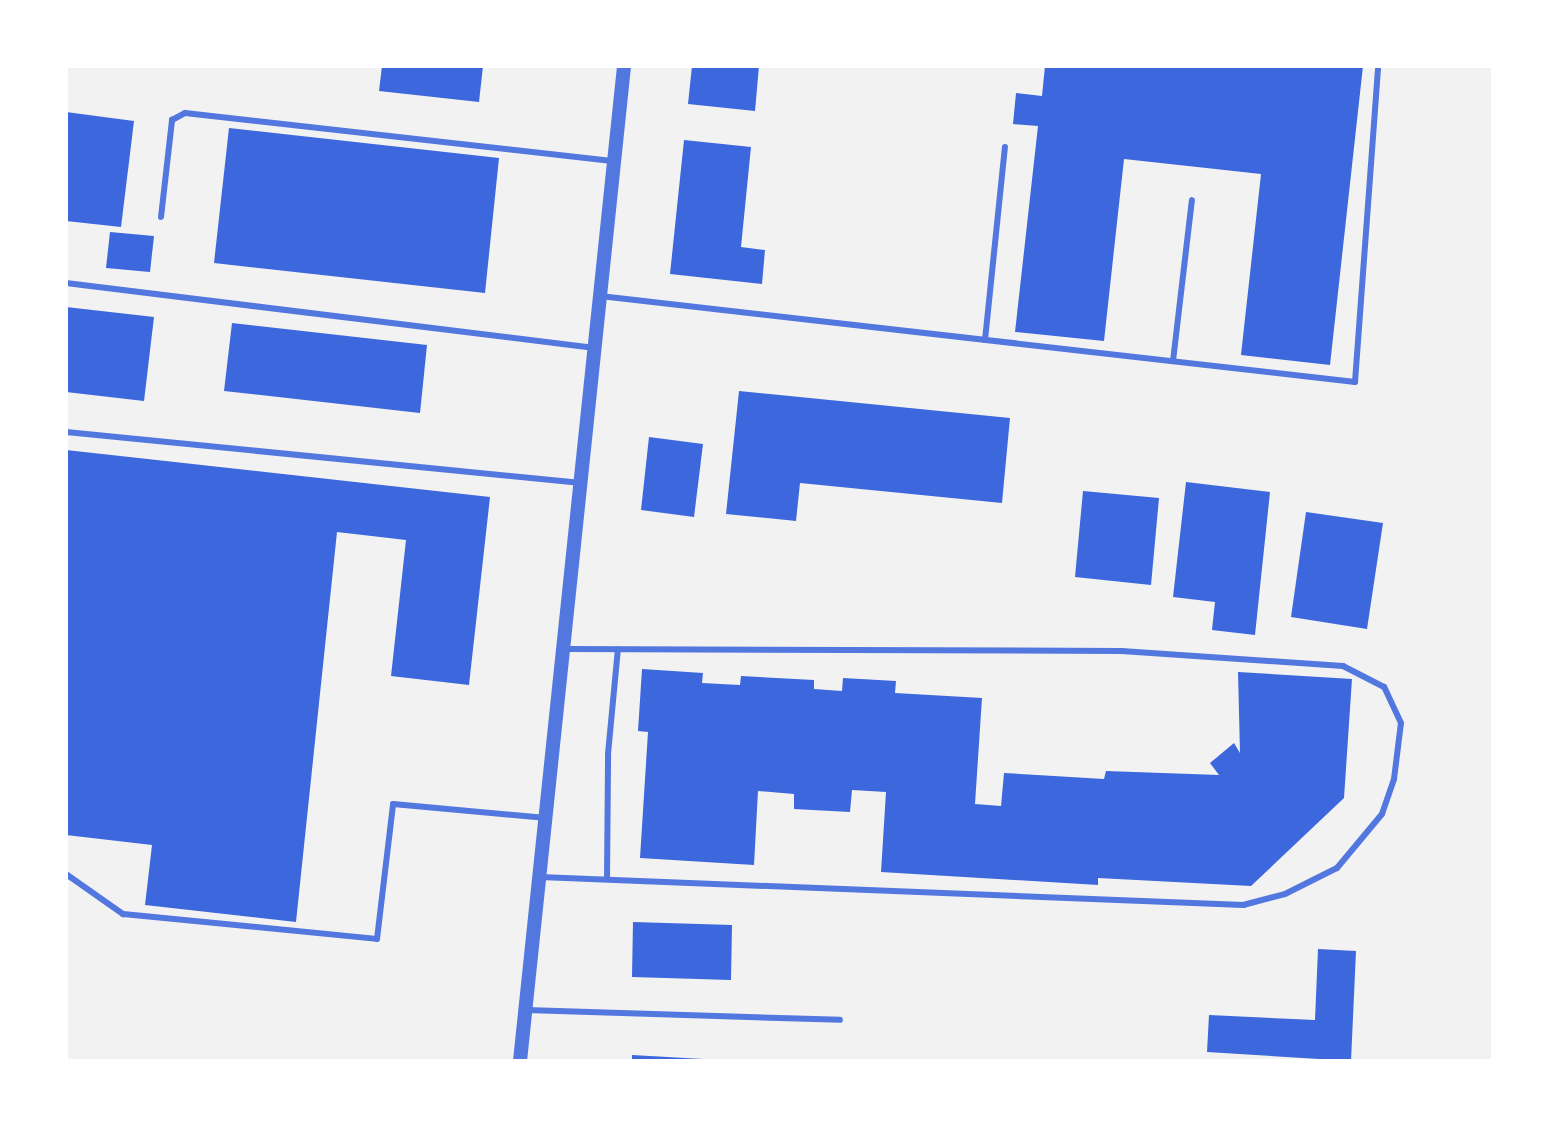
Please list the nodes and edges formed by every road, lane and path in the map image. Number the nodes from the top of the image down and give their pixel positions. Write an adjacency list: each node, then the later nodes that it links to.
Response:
1 (624, 66): 4 (street)
2 (1378, 66): 11 (lane)
3 (1005, 147): 9 (lane)
4 (614, 161): 6 (lane); 8 (street)
5 (1192, 200): 11 (lane)
6 (161, 217)
7 (66, 283): 10 (lane)
8 (600, 296): 9 (lane); 10 (street)
9 (985, 340): 11 (lane)
10 (595, 348): 13 (street)
11 (1173, 361)
12 (66, 432): 13 (lane)
13 (581, 483): 14 (street)
14 (564, 649): 15 (lane); 16 (street)
15 (618, 649): 19 (lane); 19 (lane)
16 (546, 818): 17 (lane); 18 (street)
17 (66, 874)
18 (540, 877): 19 (lane); 20 (street)
19 (607, 879)
20 (526, 1010): 21 (lane); 22 (street)
21 (840, 1020)
22 (520, 1061)

